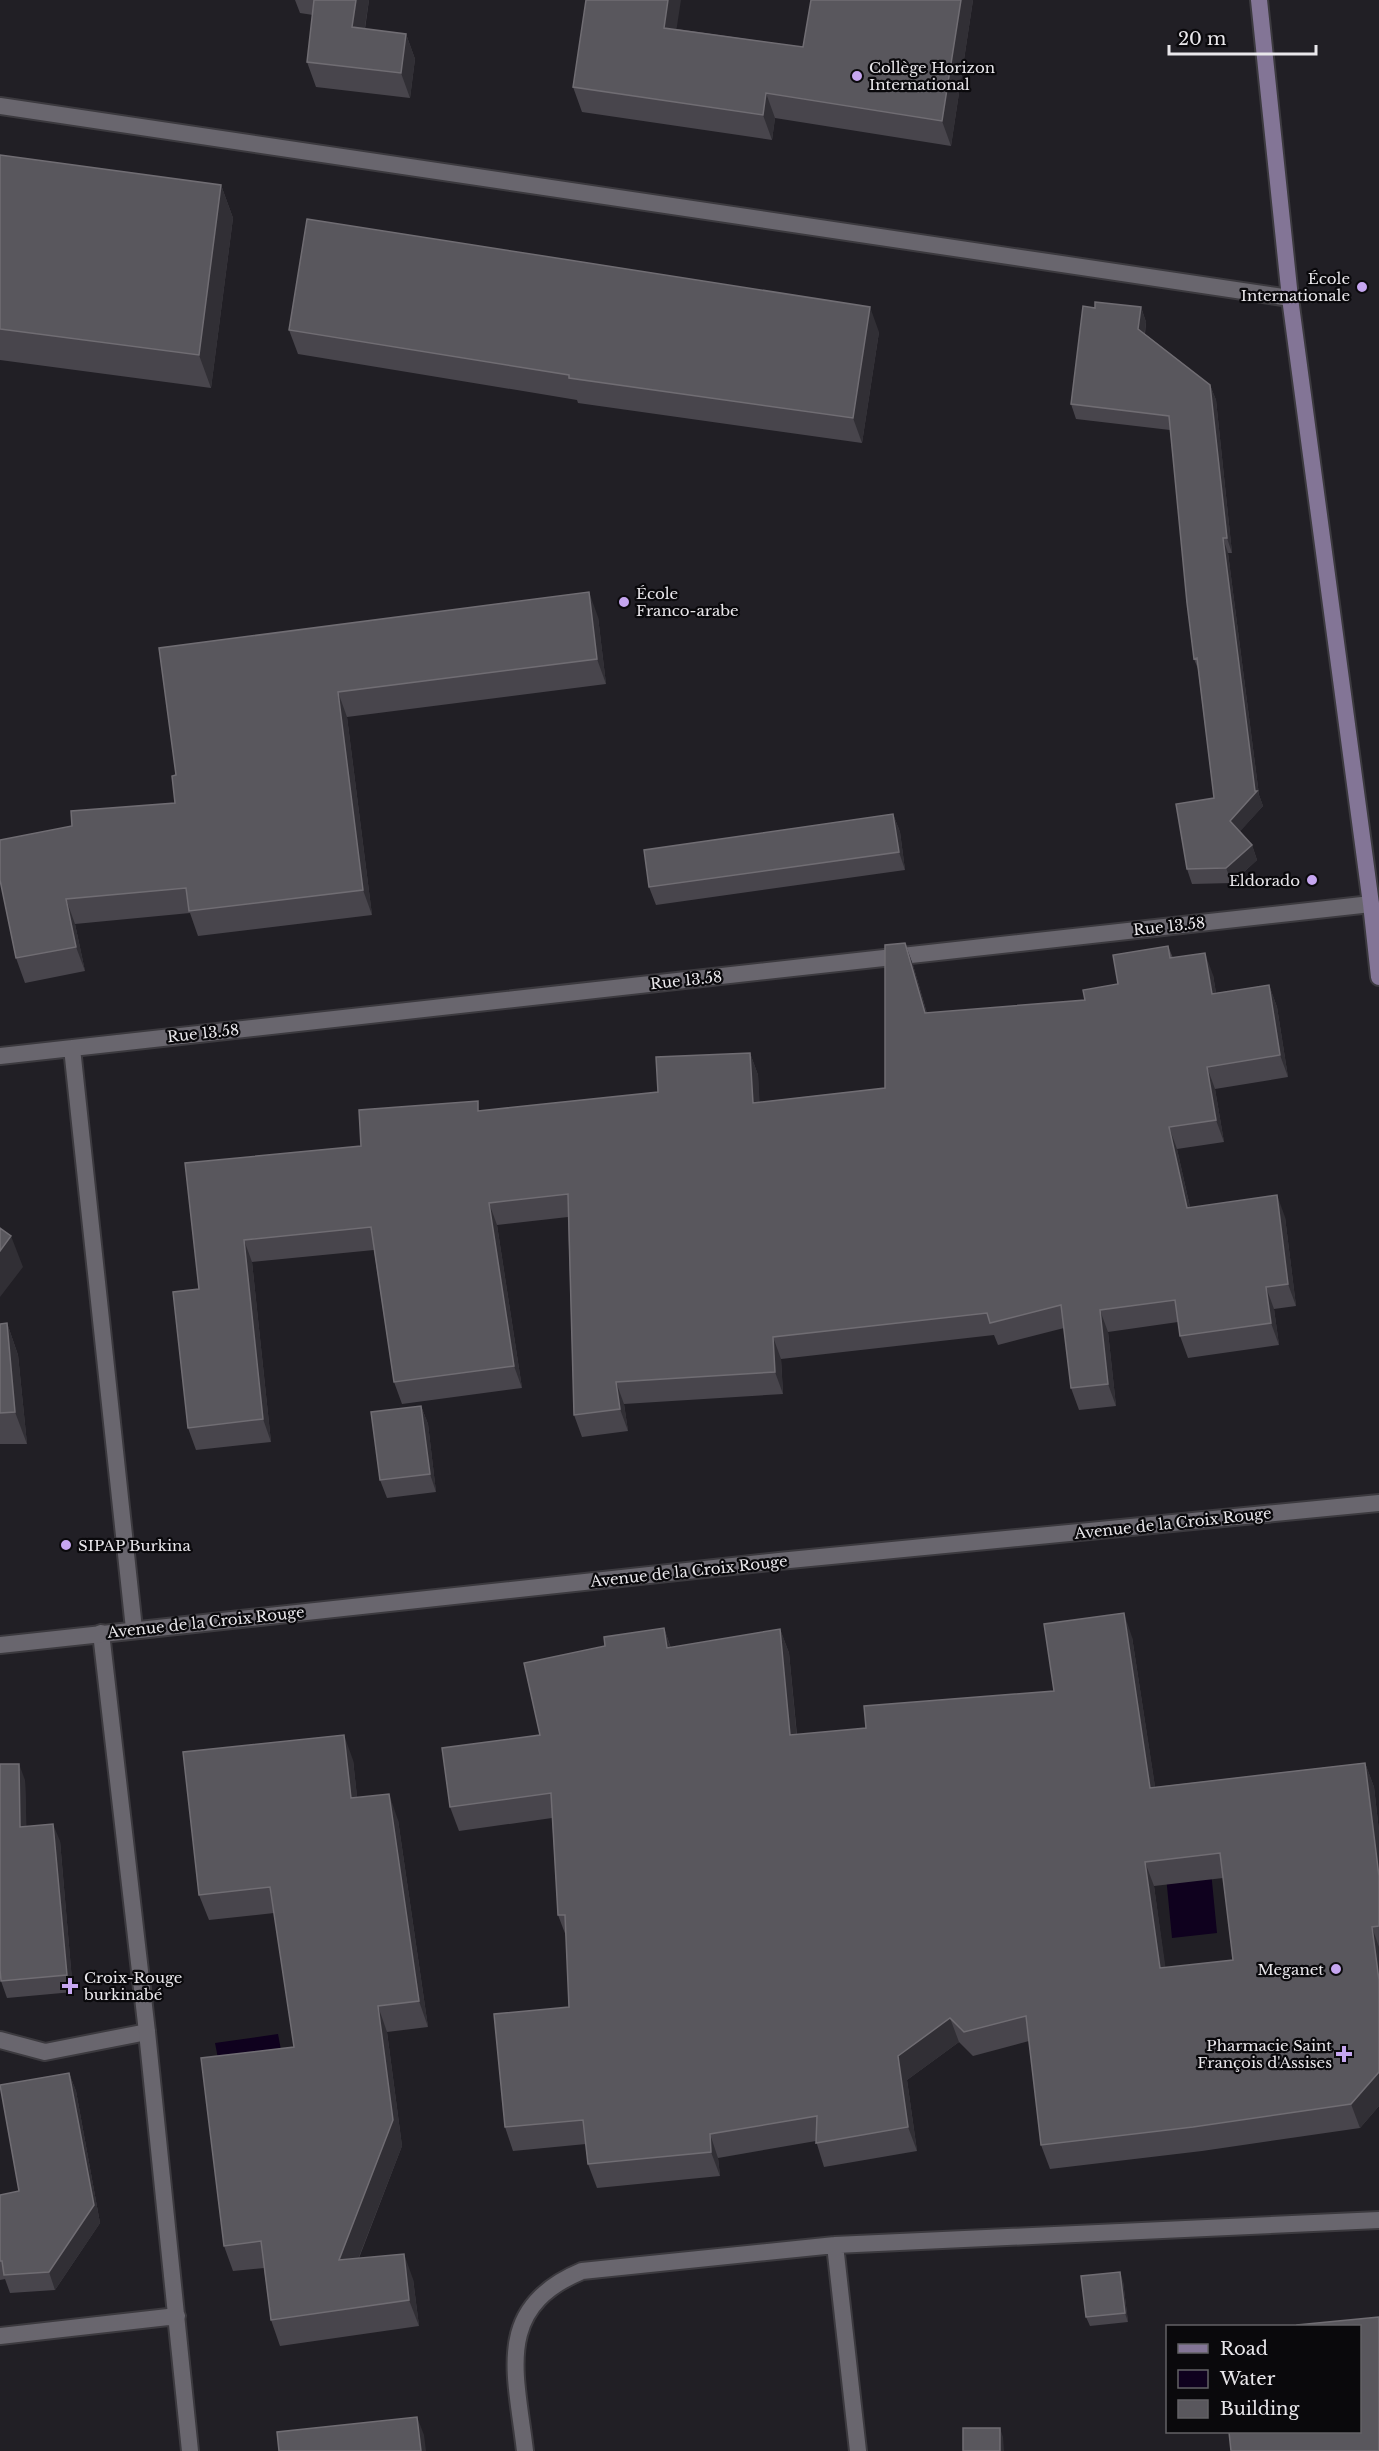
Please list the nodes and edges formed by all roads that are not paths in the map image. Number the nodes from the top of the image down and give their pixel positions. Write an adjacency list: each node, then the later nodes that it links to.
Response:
1 (1259, 0): 3 (main road)
2 (0, 106): 3 (street)
3 (1290, 298): 4 (main road)
4 (1371, 904): 5 (main road); 6 (street, Rue 13.58)
5 (1379, 977)
6 (72, 1048): 7 (street, Rue 13.58); 9 (street)
7 (0, 1056)
8 (1379, 1503): 9 (street, Avenue de la Croix Rouge)
9 (134, 1629): 10 (street, Avenue de la Croix Rouge)
10 (101, 1633): 11 (street, Avenue de la Croix Rouge); 12 (street)
11 (0, 1645)
12 (147, 2032): 13 (street); 16 (street)
13 (0, 2040)
14 (1379, 2220): 15 (street)
15 (835, 2245): 19 (street); 20 (street)
16 (177, 2316): 17 (street); 18 (street)
17 (0, 2336)
18 (190, 2451)
19 (525, 2451)
20 (858, 2451)

